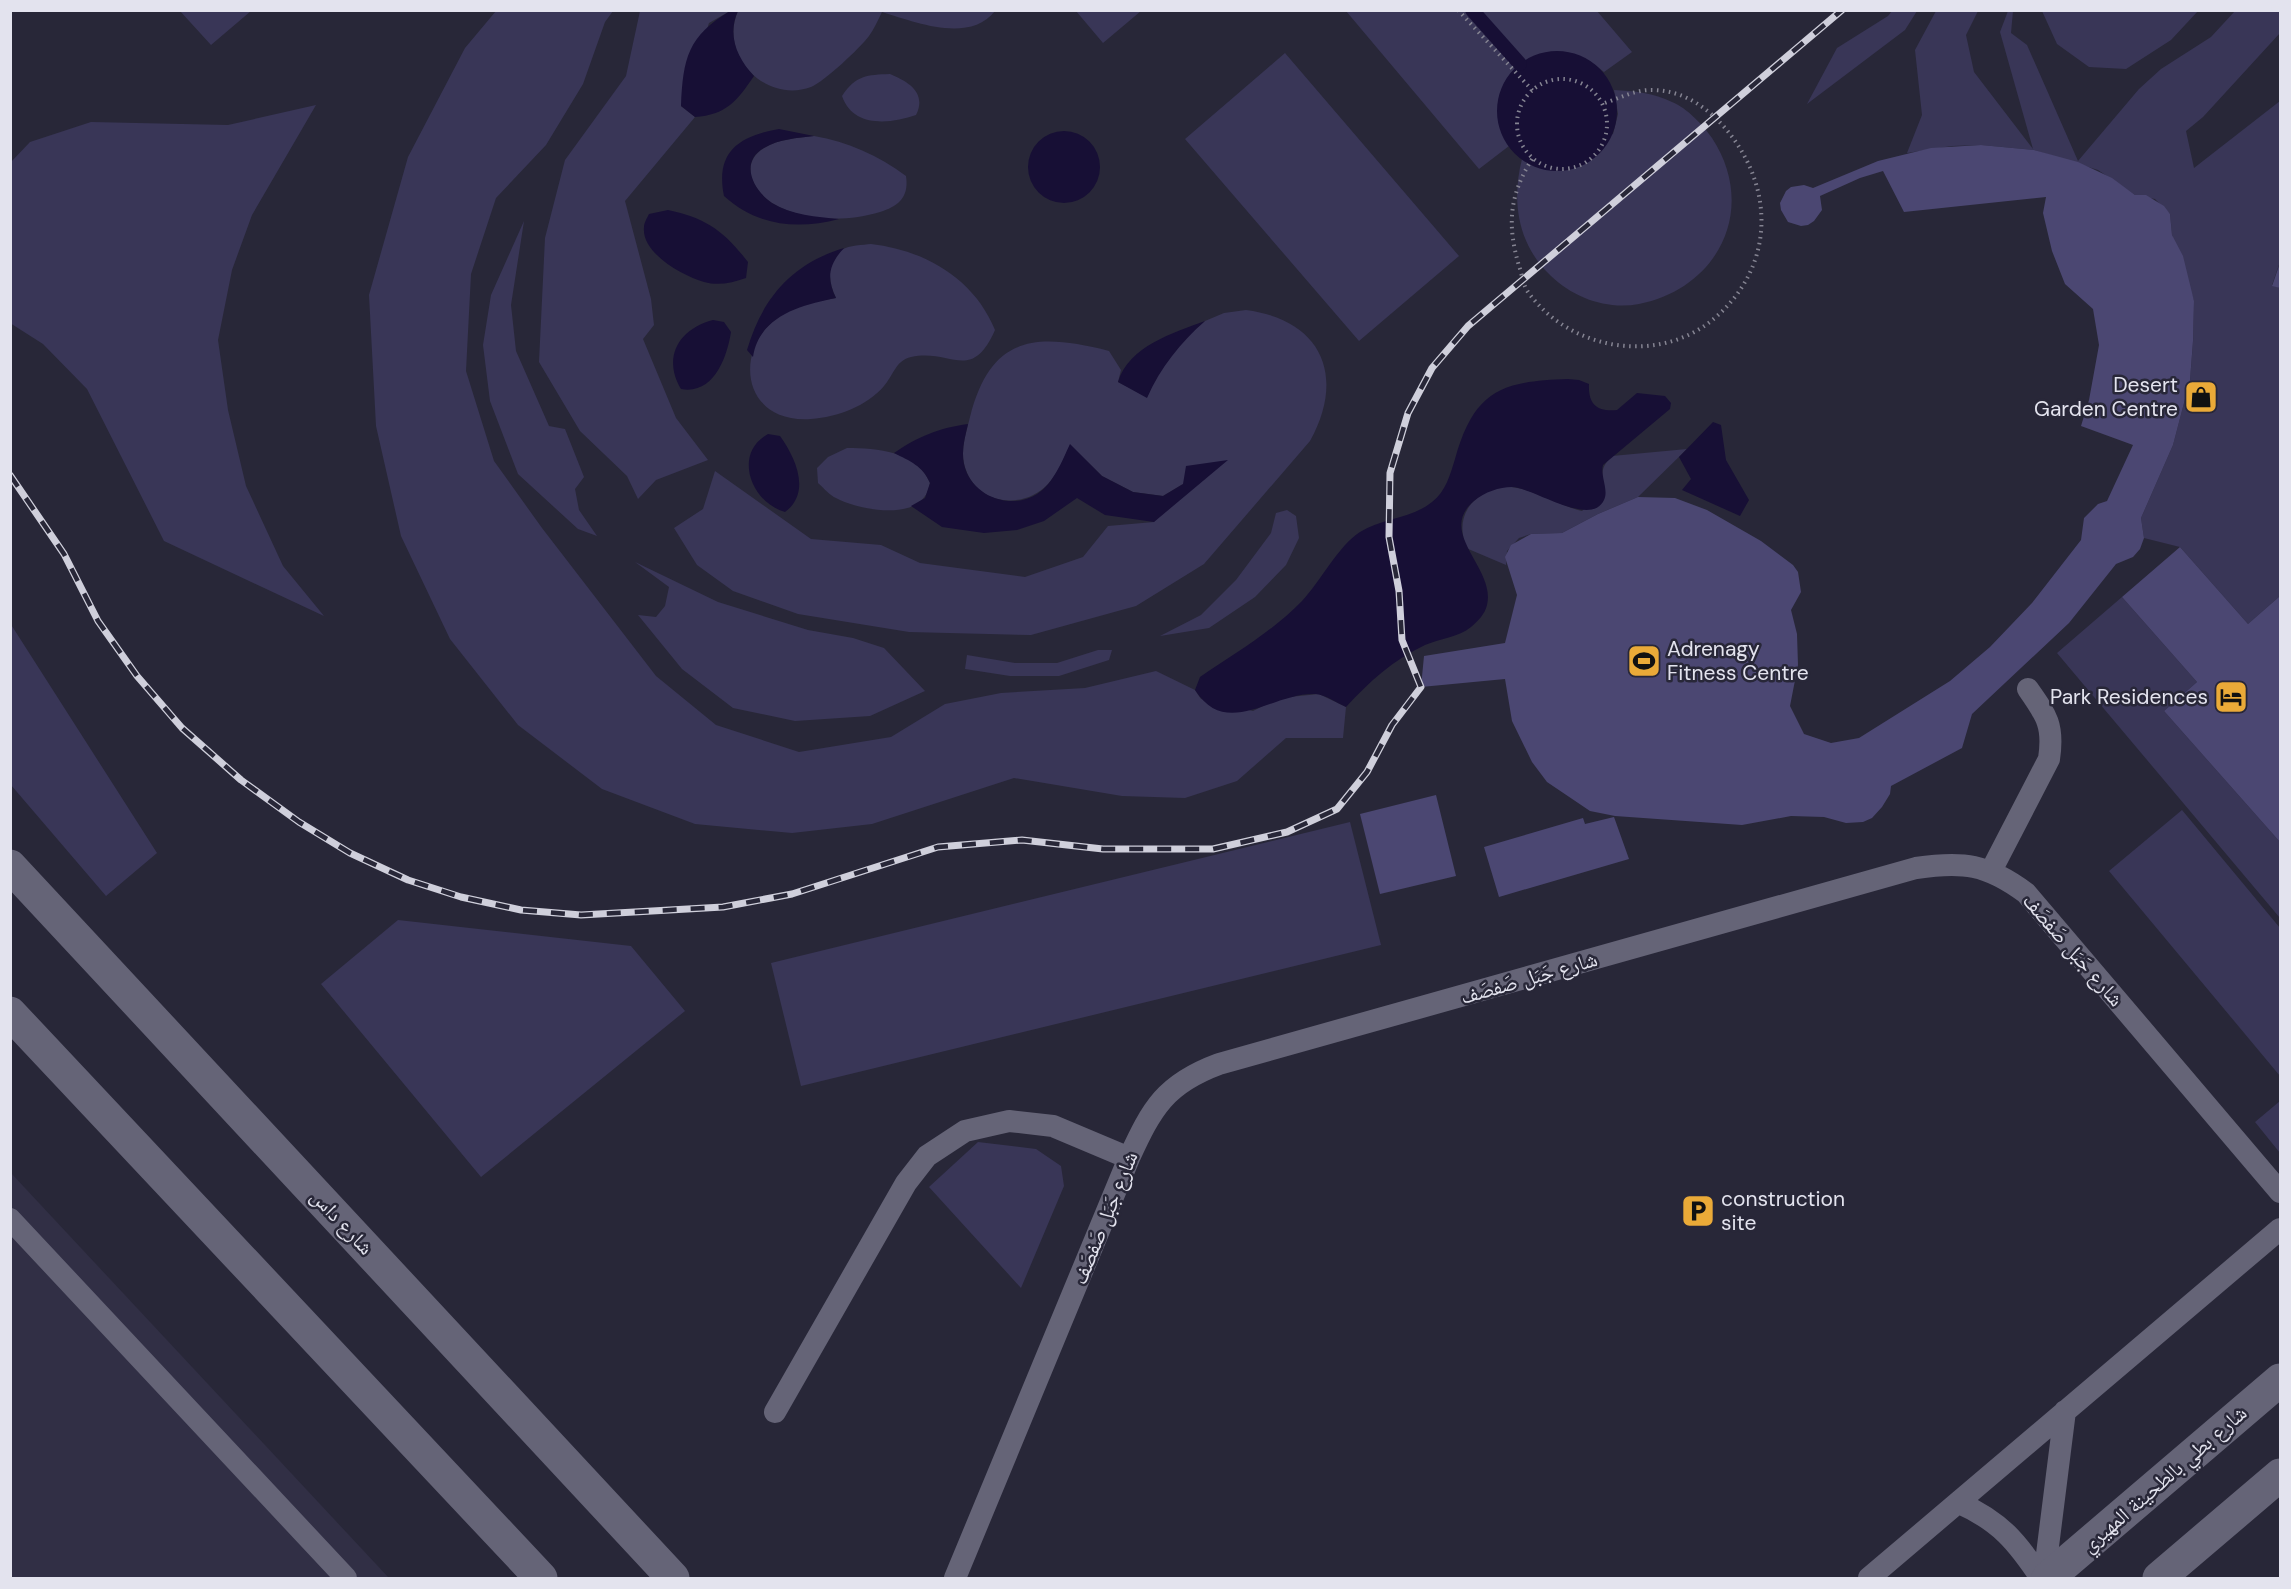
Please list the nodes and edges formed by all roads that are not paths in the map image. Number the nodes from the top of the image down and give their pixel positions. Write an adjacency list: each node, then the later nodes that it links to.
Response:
1 (2028, 689): 3 (lane)
2 (10, 866): 16 (street, شارع داس)
3 (1991, 871): 5 (lane, شارع جَبَل صَفصَف); 6 (lane, شارع جَبَل صَفصَف)
4 (10, 1013): 15 (street)
5 (1129, 1158): 11 (lane); 17 (lane, شارع جَبَل صَفصَف)
6 (2280, 1192)
7 (10, 1219): 14 (lane)
8 (2280, 1229): 10 (lane)
9 (2280, 1380): 19 (street, شارع بطي بالطحينة المهيري)
10 (2065, 1411): 13 (lane); 19 (lane)
11 (775, 1412)
12 (2280, 1475): 20 (street)
13 (1959, 1503): 18 (lane); 19 (lane)
14 (346, 1578)
15 (541, 1578)
16 (673, 1578)
17 (955, 1578)
18 (1869, 1578)
19 (2045, 1578)
20 (2159, 1578)

